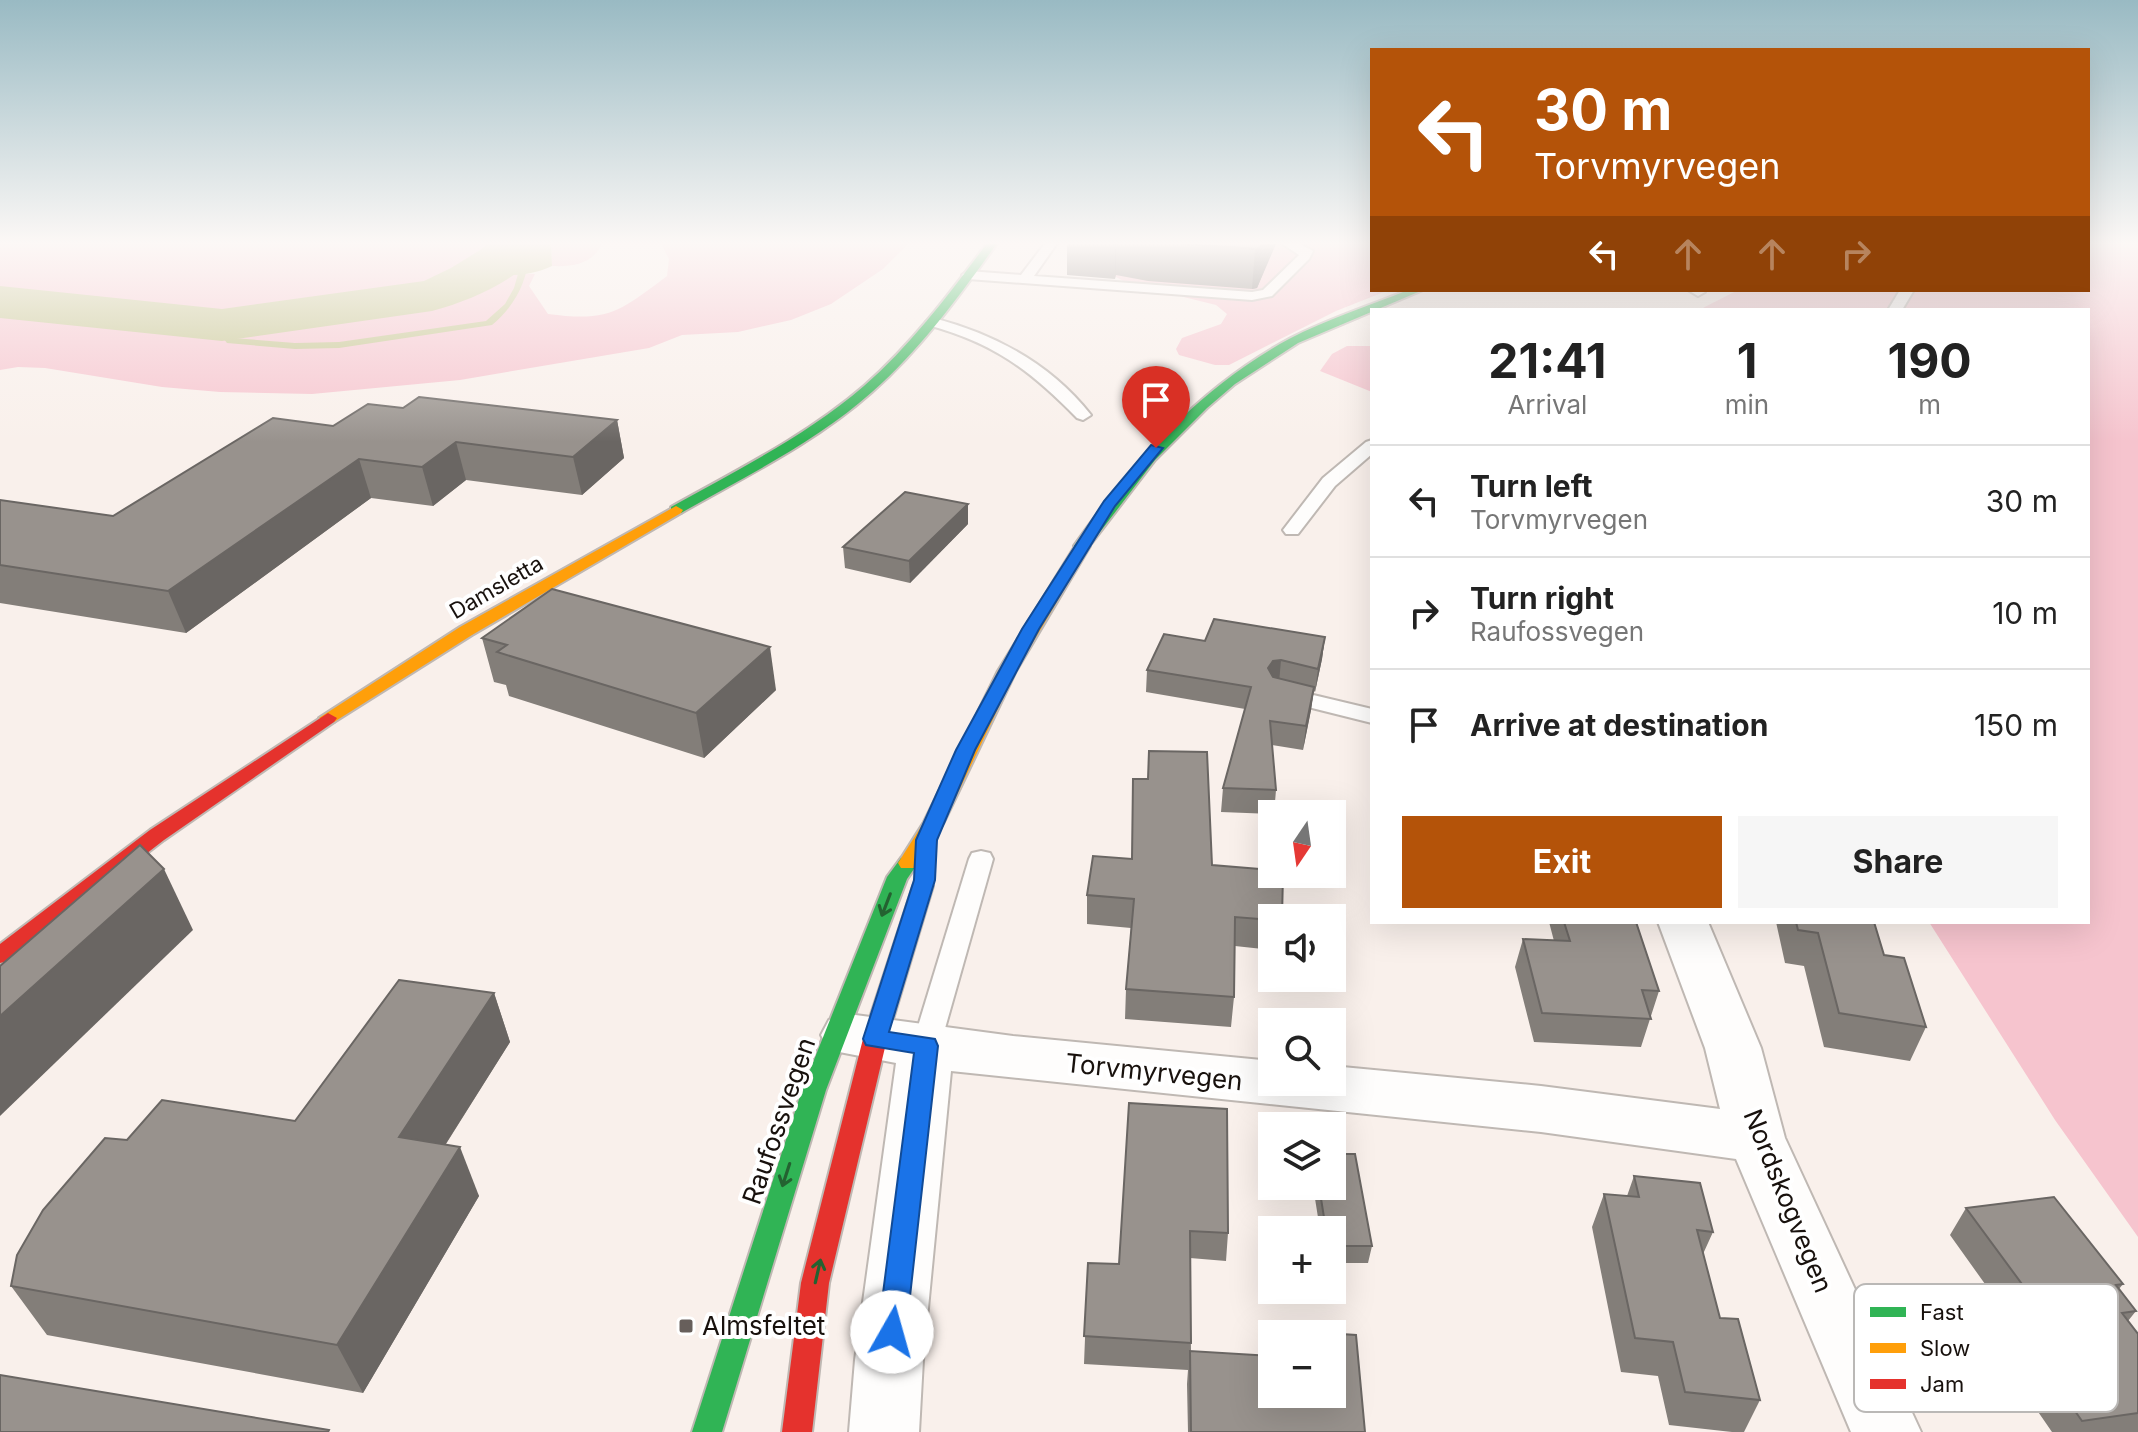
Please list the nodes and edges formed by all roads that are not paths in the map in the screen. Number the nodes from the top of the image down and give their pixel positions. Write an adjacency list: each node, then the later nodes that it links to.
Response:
1 (943, 309): 3 (main road, Damsletta)
2 (1370, 309): 9 (main road, Raufossvegen)
3 (933, 322): 4 (lane); 12 (main road, Damsletta)
4 (1083, 415)
5 (1370, 447): 6 (lane)
6 (1292, 530)
7 (1279, 692): 8 (lane)
8 (1370, 715)
9 (927, 840): 13 (main road, Raufossvegen); 13 (main road, Raufossvegen, one-way to 13)
10 (981, 859): 13 (lane)
11 (1684, 924): 14 (street, Nordskogvegen)
12 (0, 955)
13 (879, 1039): 14 (street, Torvmyrvegen); 17 (main road, Raufossvegen, one-way to 17); 18 (main road, Raufossvegen, one-way to 13); 19 (street)
14 (1756, 1138): 15 (street, Nordskogvegen)
15 (1854, 1360)
16 (1877, 1412): 20 (street, Nordskogvegen)
17 (707, 1432)
18 (797, 1432)
19 (884, 1432)
20 (1886, 1432)

